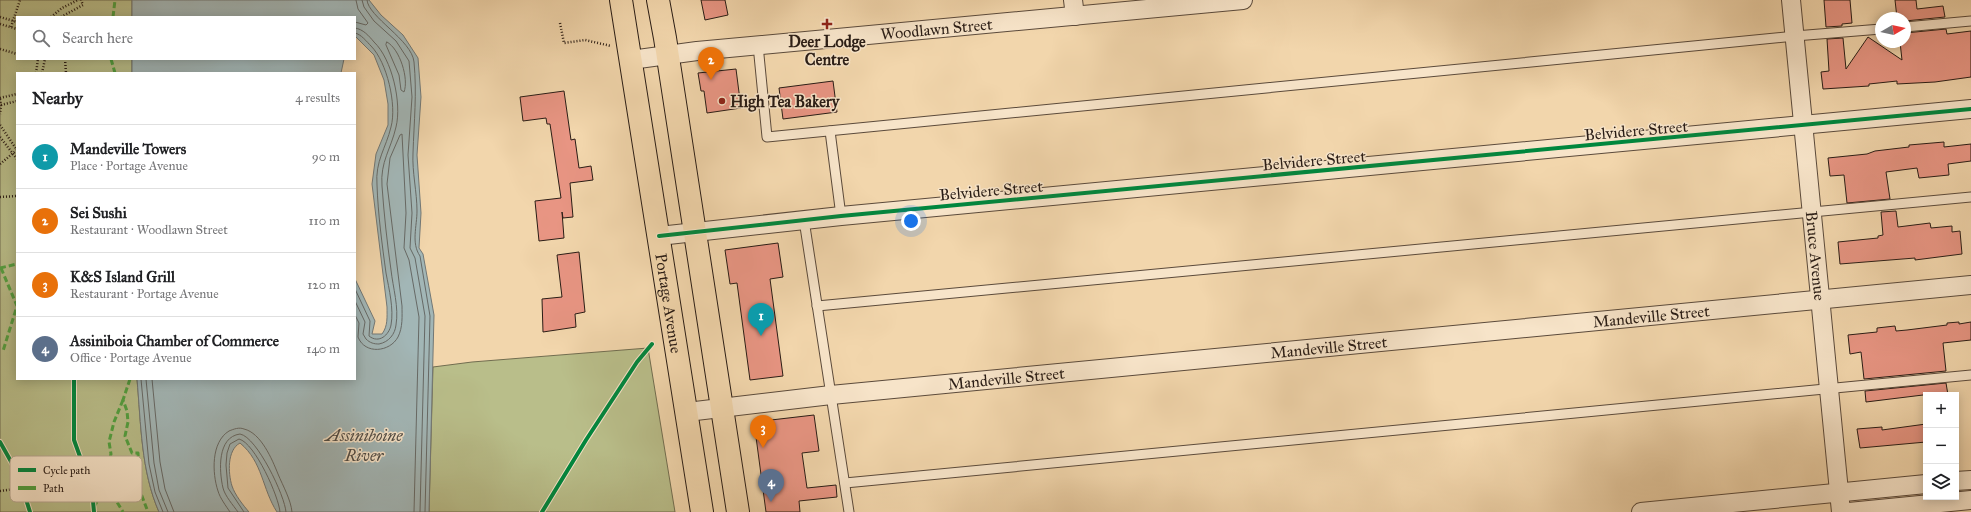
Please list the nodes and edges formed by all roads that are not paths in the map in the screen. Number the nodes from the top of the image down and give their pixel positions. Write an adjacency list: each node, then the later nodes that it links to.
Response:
1 (621, 0): 12 (highway, Portage Avenue)
2 (658, 0): 11 (highway)
3 (1243, 0): 5 (street, Woodlawn Street)
4 (1792, 0): 9 (street, Bruce Avenue)
5 (1074, 8): 10 (street, Woodlawn Street)
6 (1971, 21): 7 (lane)
7 (1911, 26)
8 (1875, 30): 9 (lane)
9 (1795, 36): 14 (street, Bruce Avenue); 15 (lane)
10 (758, 45): 11 (street, Woodlawn Street); 15 (lane)
11 (668, 55): 12 (street, Woodlawn Street); 20 (highway)
12 (631, 60): 21 (highway, Portage Avenue)
13 (1971, 109): 14 (street, Belvidere Street)
14 (1804, 126): 17 (street, Bruce Avenue); 18 (street, Belvidere Street)
15 (830, 131): 18 (lane)
16 (1971, 197): 17 (lane)
17 (1812, 212): 23 (street, Bruce Avenue); 24 (lane)
18 (841, 216): 19 (street, Belvidere Street)
19 (804, 220): 20 (street, Belvidere Street); 24 (lane)
20 (695, 232): 21 (street, Belvidere Street); 28 (highway)
21 (659, 236): 29 (highway, Portage Avenue)
22 (1971, 285): 23 (street, Mandeville Street)
23 (1820, 299): 26 (street, Bruce Avenue); 27 (street, Mandeville Street)
24 (817, 306): 27 (lane)
25 (1971, 375): 26 (lane)
26 (1829, 389): 32 (lane); 34 (street, Bruce Avenue)
27 (831, 395): 28 (street, Mandeville Street); 32 (lane)
28 (722, 407): 29 (street, Mandeville Street); 37 (highway)
29 (687, 412): 36 (highway, Portage Avenue)
30 (1971, 480): 31 (street)
31 (1959, 481)
32 (845, 483): 38 (lane)
33 (1923, 484): 34 (street)
34 (1839, 492): 39 (street); 40 (street, Bruce Avenue)
35 (1971, 500): 41 (street)
36 (702, 512)
37 (738, 512)
38 (849, 512)
39 (1641, 512)
40 (1841, 512)
41 (1849, 512)

